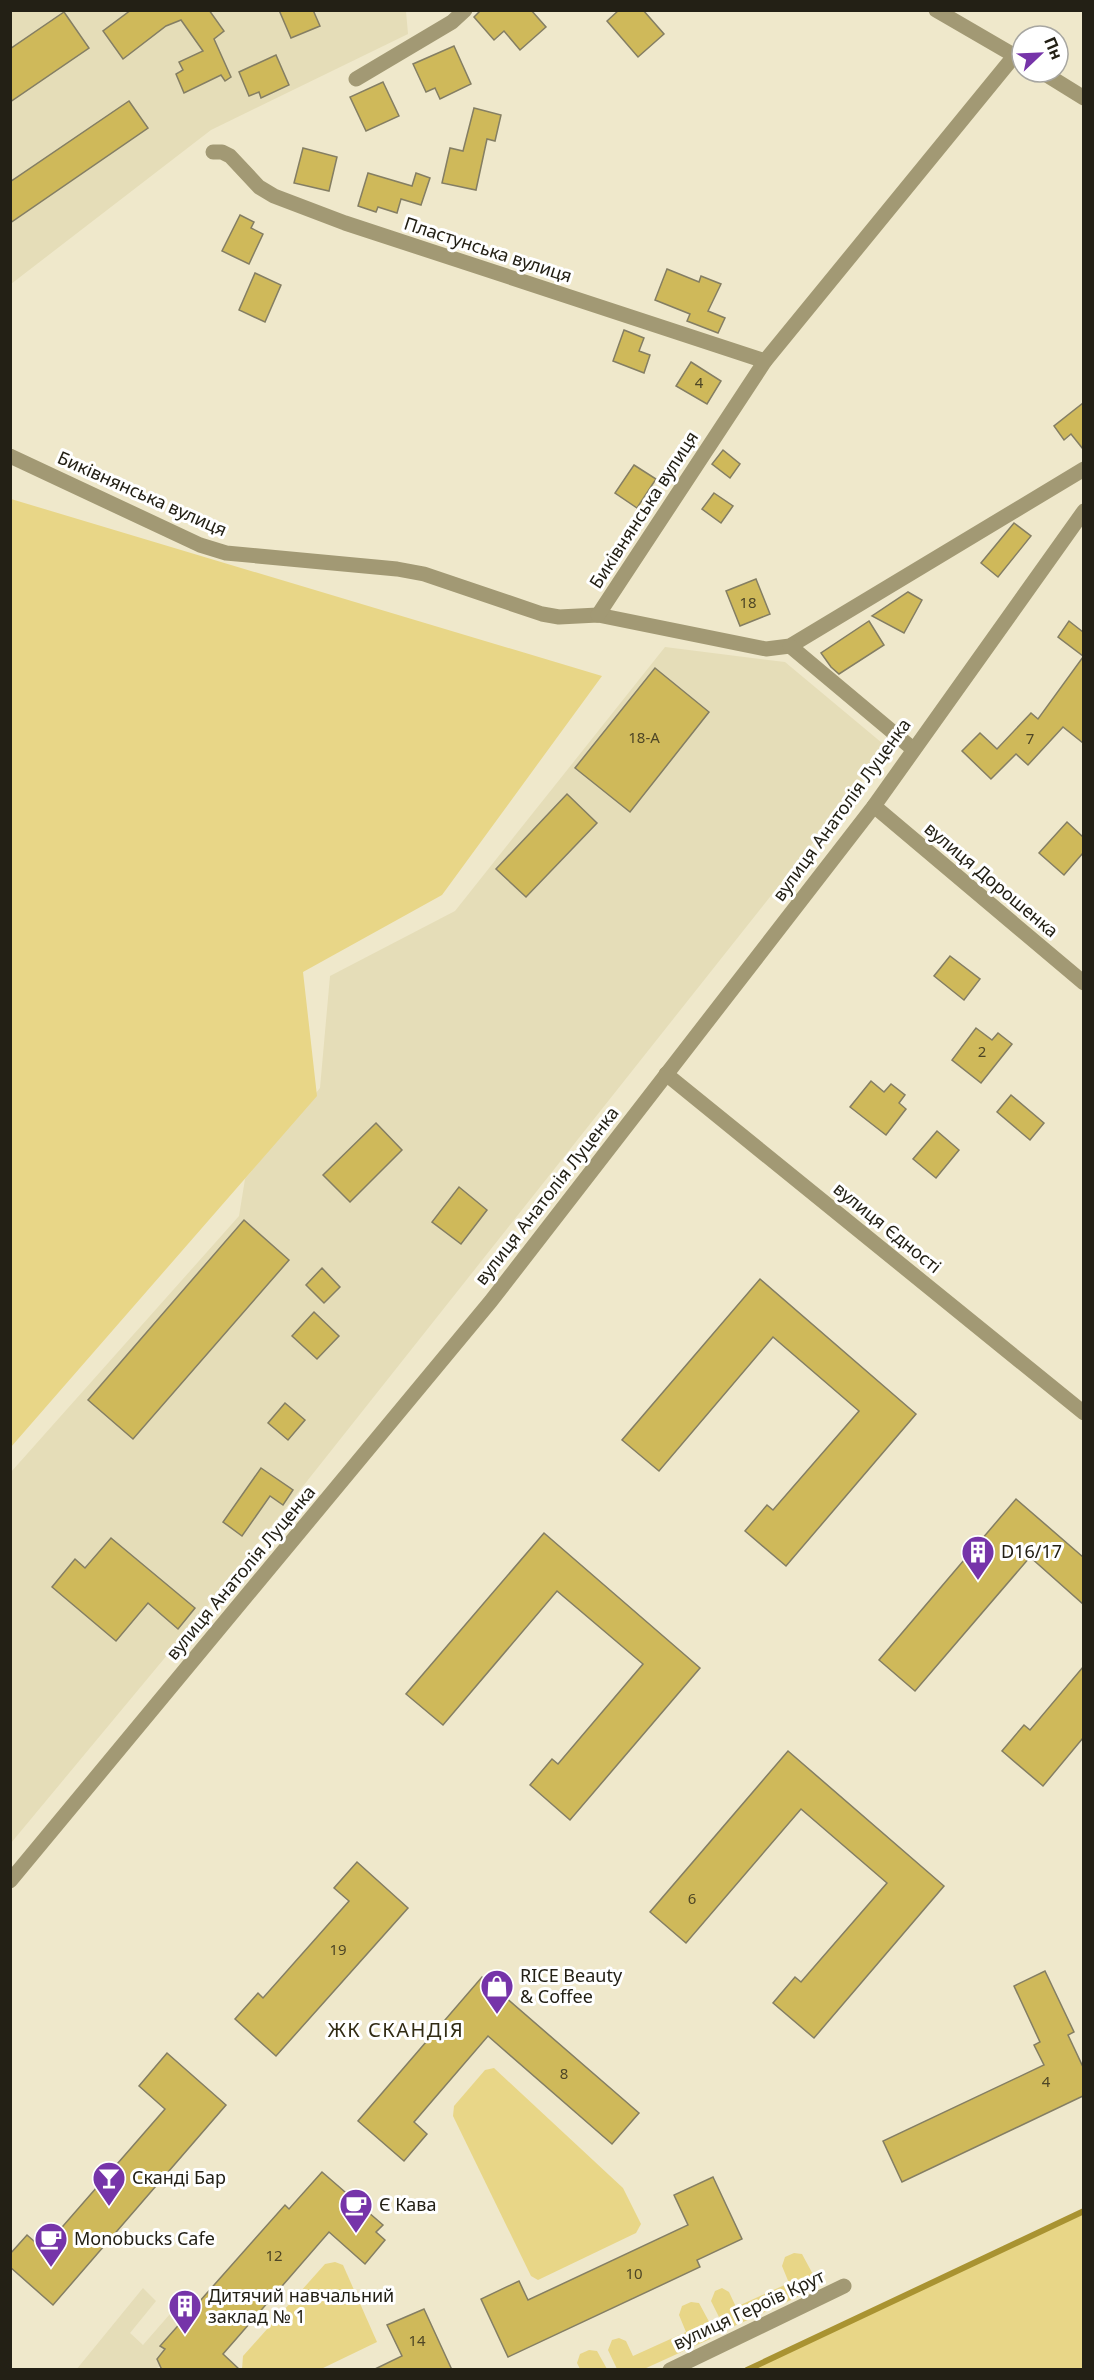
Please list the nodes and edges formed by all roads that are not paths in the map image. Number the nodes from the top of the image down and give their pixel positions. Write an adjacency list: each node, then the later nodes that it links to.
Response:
1 (465, 10): 5 (street)
2 (936, 10): 3 (street)
3 (1010, 53)
4 (1010, 69): 9 (street, Биківнянська вулиця)
5 (356, 79)
6 (1061, 84): 7 (street)
7 (1083, 98)
8 (213, 152): 9 (street, Пластунська вулиця)
9 (765, 361): 13 (street, Биківнянська вулиця)
10 (10, 456): 13 (street, Биківнянська вулиця)
11 (1083, 469): 14 (street)
12 (1083, 511): 15 (street, вулиця Анатолія Луценка)
13 (598, 615): 14 (street)
14 (790, 646): 15 (street)
15 (913, 749): 16 (street, вулиця Анатолія Луценка)
16 (874, 806): 17 (street, вулиця Дорошенка); 18 (street, вулиця Анатолія Луценка)
17 (1083, 983)
18 (666, 1074): 19 (street, вулиця Єдності); 20 (street, вулиця Анатолія Луценка)
19 (1083, 1413)
20 (10, 1881)
21 (844, 2286): 22 (street, вулиця Героїв Крут)
22 (670, 2370)

